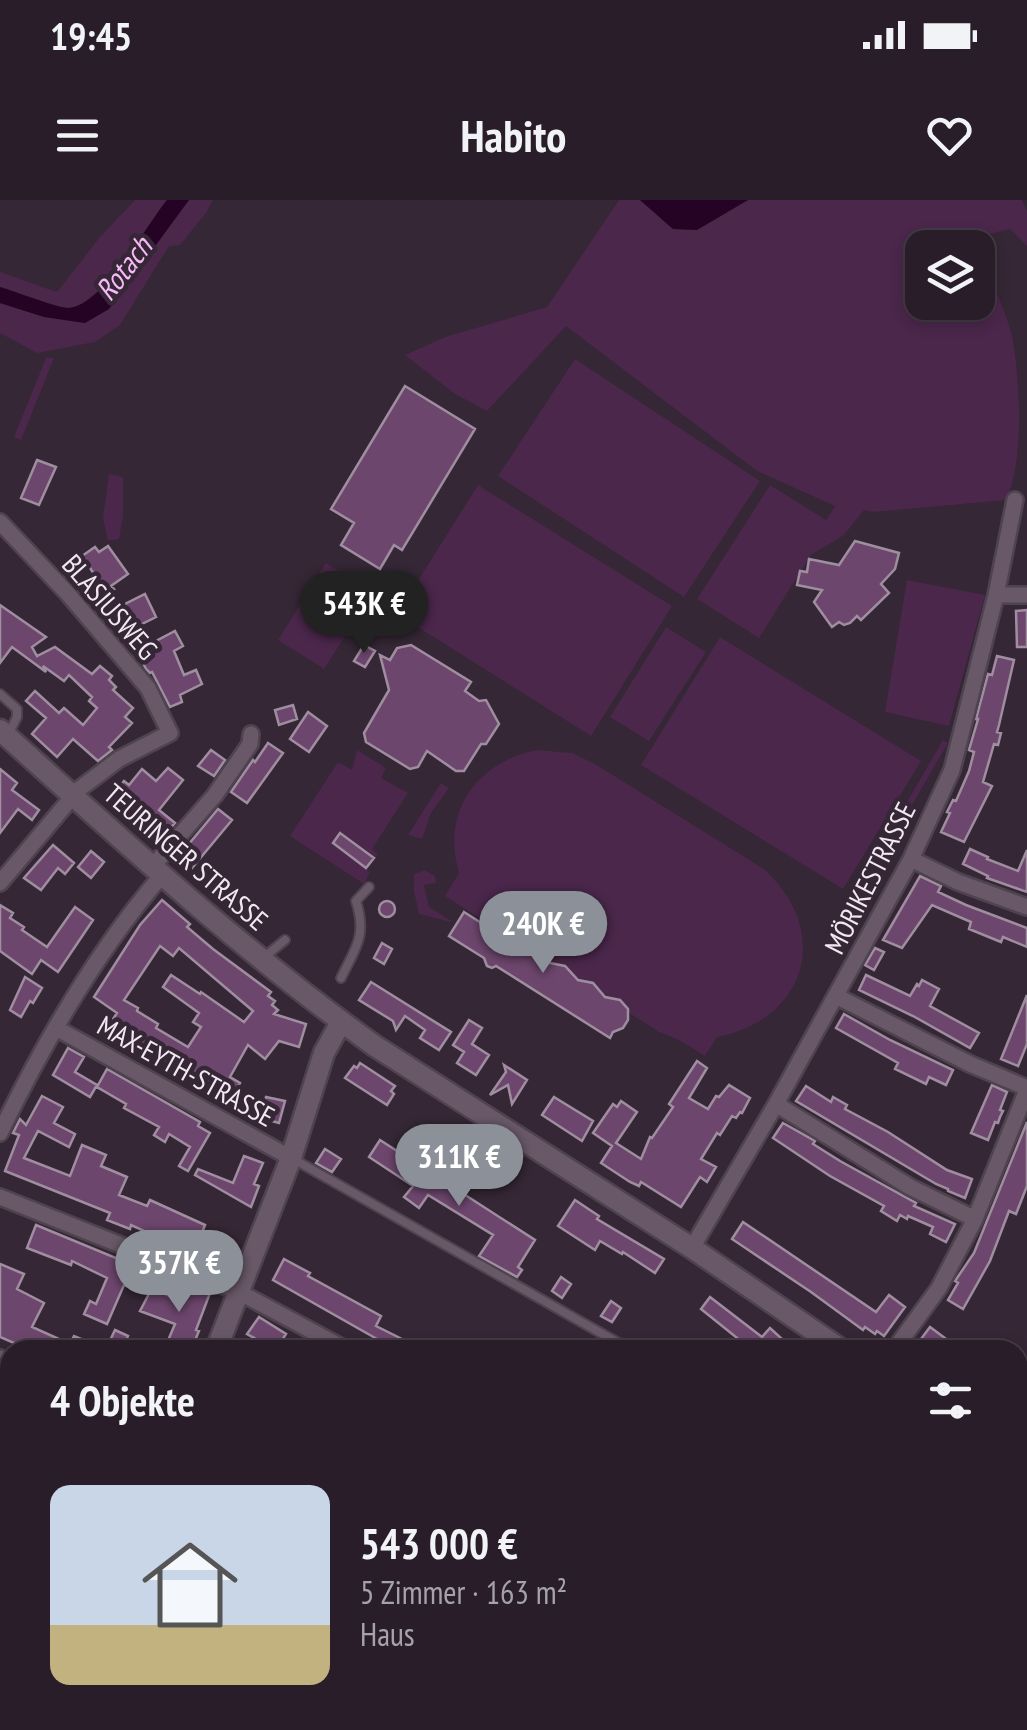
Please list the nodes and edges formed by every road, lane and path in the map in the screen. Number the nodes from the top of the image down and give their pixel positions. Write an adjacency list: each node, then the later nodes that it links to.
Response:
1 (1015, 500): 3 (street, MÖRIKESTRASSE)
2 (0, 522): 8 (street, BLASIUSWEG)
3 (996, 595): 4 (street); 9 (street, MÖRIKESTRASSE)
4 (1027, 595)
5 (0, 694): 6 (lane)
6 (4, 733): 8 (street, TEURINGER STRASSE)
7 (250, 734): 10 (street)
8 (73, 796): 10 (street, TEURINGER STRASSE); 11 (street)
9 (911, 859): 13 (street); 17 (street, MÖRIKESTRASSE)
10 (157, 871): 15 (street, TEURINGER STRASSE); 19 (street)
11 (0, 883)
12 (369, 887): 16 (lane)
13 (1027, 908)
14 (286, 940): 15 (lane)
15 (262, 958): 18 (street, TEURINGER STRASSE)
16 (341, 978)
17 (836, 996): 20 (street); 21 (street, MÖRIKESTRASSE)
18 (341, 1022): 23 (street); 26 (street, TEURINGER STRASSE)
19 (56, 1028): 22 (street); 23 (street, MAX-EYTH-STRASSE)
20 (1027, 1089): 25 (street)
21 (776, 1104): 25 (street); 26 (street, MÖRIKESTRASSE)
22 (0, 1134)
23 (291, 1158): 27 (street); 30 (lane)
24 (0, 1197): 27 (street)
25 (975, 1219): 32 (street)
26 (692, 1248): 31 (street, TEURINGER STRASSE)
27 (239, 1292): 28 (street); 29 (street)
28 (220, 1340)
29 (328, 1340)
30 (615, 1340)
31 (827, 1340)
32 (901, 1340)

